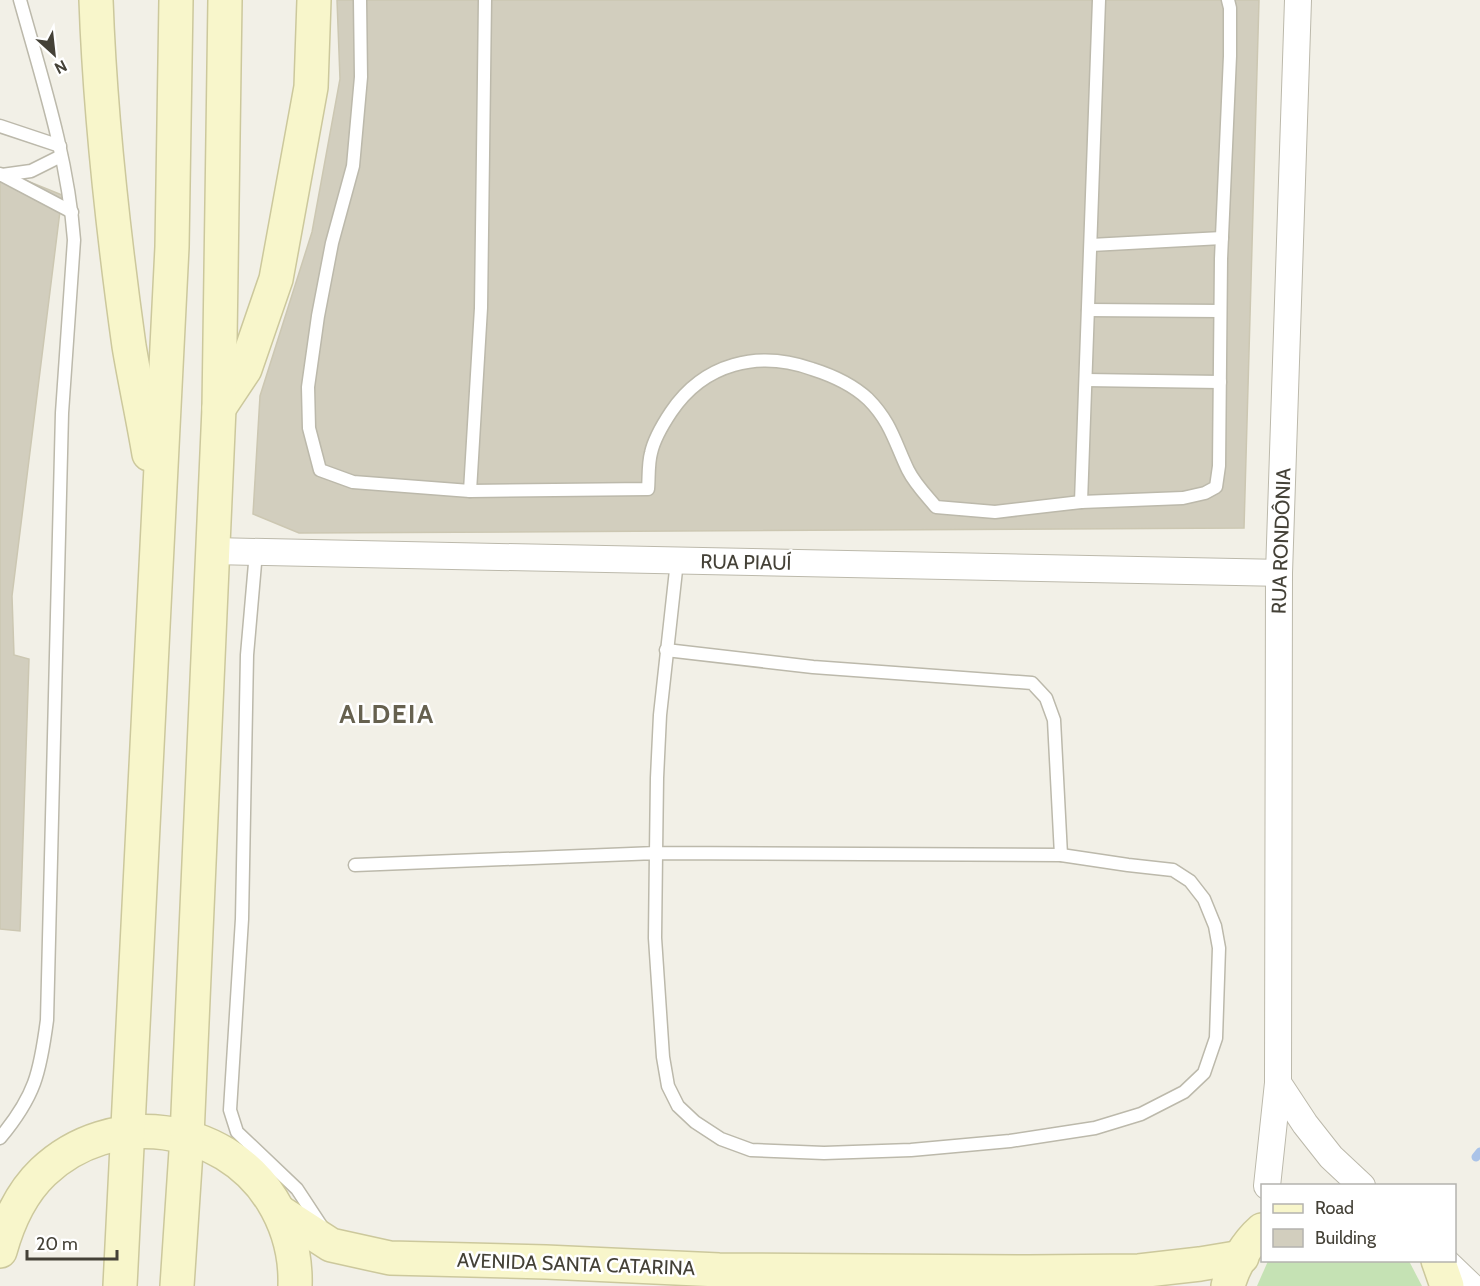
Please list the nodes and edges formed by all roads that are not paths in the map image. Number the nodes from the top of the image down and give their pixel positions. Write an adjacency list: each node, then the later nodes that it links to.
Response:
1 (20, 0): 12 (lane)
2 (96, 0): 24 (main road)
3 (176, 0): 24 (main road)
4 (225, 0): 21 (main road)
5 (314, 0): 21 (main road)
6 (360, 0): 22 (lane)
7 (485, 0): 22 (lane)
8 (1099, 0): 16 (lane)
9 (1228, 0): 15 (lane)
10 (1299, 0): 28 (street, RUA RONDÔNIA)
11 (0, 126): 12 (lane)
12 (60, 151): 13 (lane); 14 (lane)
13 (1, 175): 14 (lane)
14 (72, 212): 36 (lane)
15 (1222, 238): 16 (lane); 18 (lane)
16 (1091, 245): 17 (lane)
17 (1088, 310): 18 (lane); 19 (lane)
18 (1220, 311): 20 (lane)
19 (1086, 380): 20 (lane); 23 (lane)
20 (1220, 382): 23 (lane)
21 (219, 408): 25 (main road)
22 (470, 491): 23 (lane)
23 (1081, 502)
24 (159, 518): 34 (main road)
25 (213, 551): 26 (street, RUA PIAUÍ); 35 (main road)
26 (256, 552): 27 (street, RUA PIAUÍ); 41 (lane)
27 (677, 561): 28 (street, RUA PIAUÍ); 29 (lane)
28 (1279, 573): 33 (street, RUA RONDÔNIA)
29 (666, 650): 30 (lane); 31 (lane)
30 (656, 853): 31 (lane); 31 (lane); 32 (lane)
31 (1061, 855)
32 (355, 865)
33 (1278, 1083): 37 (street, RUA RONDÔNIA); 38 (street)
34 (128, 1132): 35 (main road); 42 (main road); 45 (main road)
35 (187, 1136): 39 (main road); 46 (main road)
36 (0, 1138)
37 (1267, 1184)
38 (1361, 1184)
39 (280, 1212): 41 (main road, AVENIDA SANTA CATARINA); 47 (main road)
40 (1250, 1244): 41 (main road, AVENIDA SANTA CATARINA)
41 (332, 1245)
42 (0, 1251)
43 (1439, 1262): 48 (main road)
44 (1446, 1262): 49 (street)
45 (120, 1286)
46 (177, 1286)
47 (295, 1286)
48 (1447, 1286)
49 (1471, 1286)

